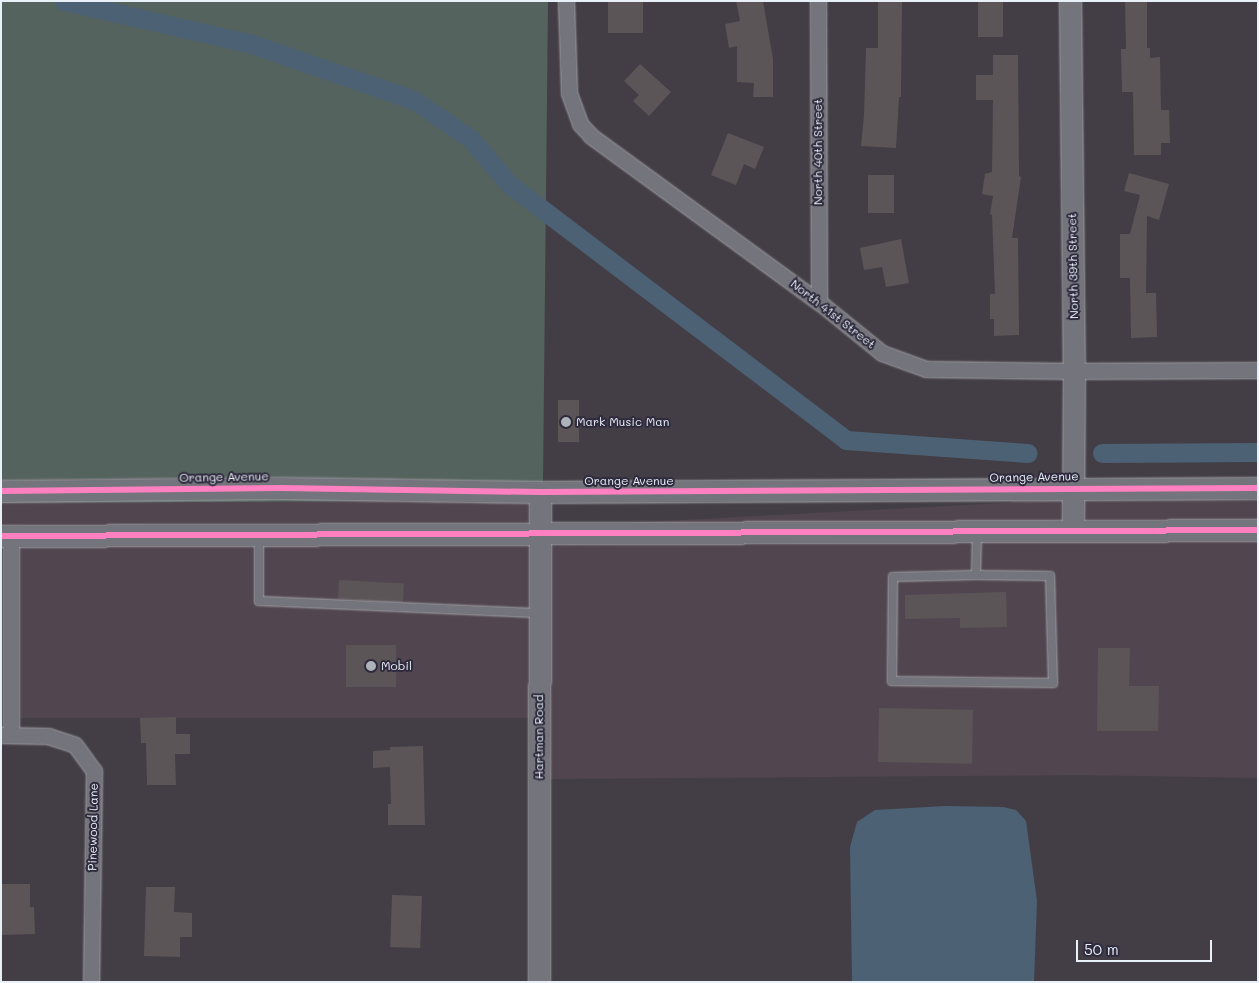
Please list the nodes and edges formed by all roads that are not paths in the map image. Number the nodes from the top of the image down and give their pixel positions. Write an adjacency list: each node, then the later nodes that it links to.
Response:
1 (566, 1): 4 (street, North 41st Street)
2 (818, 1): 4 (street, North 40th Street)
3 (1070, 1): 6 (main road, North 39th Street)
4 (819, 302): 6 (street, North 41st Street)
5 (1258, 370): 6 (street, North 41st Street)
6 (1074, 371): 7 (main road, North 39th Street)
7 (1073, 488): 8 (main road, Orange Avenue); 10 (main road, Orange Avenue); 11 (main road, North 39th Street)
8 (1258, 488)
9 (1, 491): 10 (main road, Orange Avenue)
10 (540, 492): 14 (main road, Hartman Road)
11 (1073, 530): 12 (main road); 13 (main road)
12 (1258, 530)
13 (977, 531): 14 (main road); 17 (lane)
14 (540, 534): 15 (main road); 18 (main road, Hartman Road)
15 (260, 535): 16 (main road); 18 (lane)
16 (6, 536): 19 (street)
17 (976, 575): 17 (lane)
18 (539, 613): 21 (main road, Hartman Road)
19 (6, 735): 20 (street, Pinewood Lane)
20 (91, 982)
21 (539, 982)

